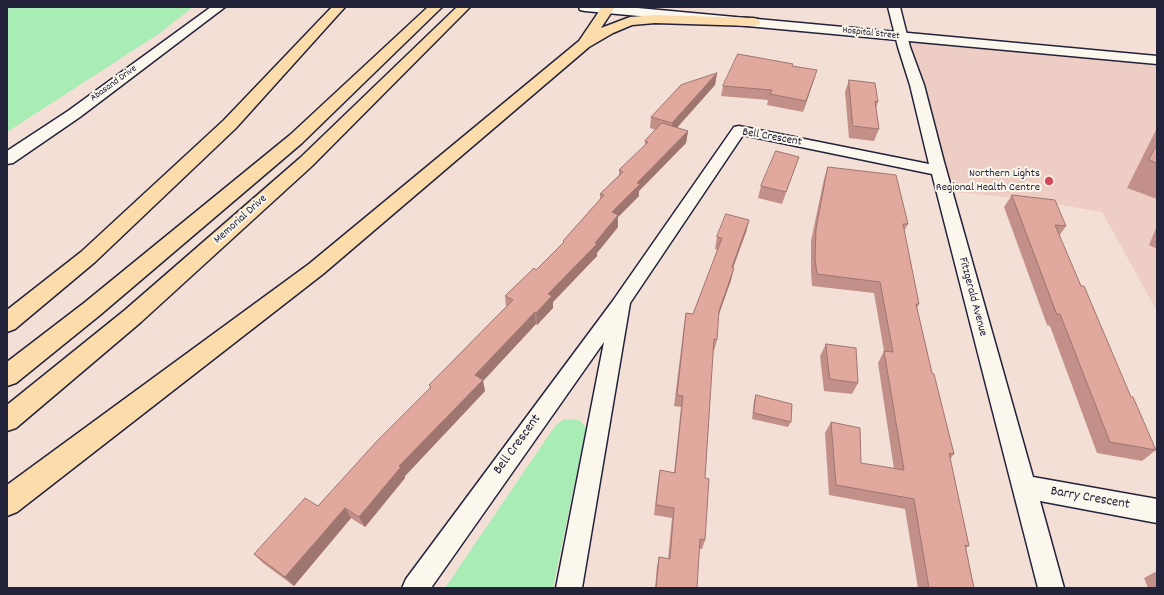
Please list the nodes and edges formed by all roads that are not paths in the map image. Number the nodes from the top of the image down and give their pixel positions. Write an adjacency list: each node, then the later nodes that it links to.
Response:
1 (219, 7): 15 (main road, Abasand Drive)
2 (339, 7): 18 (highway)
3 (436, 7): 19 (highway)
4 (464, 7): 20 (highway, Memorial Drive)
5 (585, 7): 9 (main road, Hospital Street)
6 (695, 7): 10 (main road, Hospital Street)
7 (721, 7): 10 (highway)
8 (894, 7): 11 (street, Fitzgerald Avenue)
9 (608, 8): 10 (main road, Hospital Street); 12 (highway)
10 (754, 17): 11 (main road, Hospital Street); 12 (highway)
11 (900, 32): 13 (main road, Hospital Street); 14 (main road, Hospital Street); 16 (street, Fitzgerald Avenue)
12 (584, 44): 22 (highway)
13 (1157, 48)
14 (1157, 60)
15 (7, 160)
16 (938, 171): 17 (street, Bell Crescent); 21 (street, Fitzgerald Avenue)
17 (621, 302): 24 (street, Bell Crescent); 25 (street, Bell Crescent)
18 (7, 323)
19 (7, 376)
20 (7, 420)
21 (1023, 487): 23 (street, Barry Crescent); 26 (street, Fitzgerald Avenue)
22 (7, 502)
23 (1157, 512)
24 (415, 588)
25 (569, 588)
26 (1051, 588)

